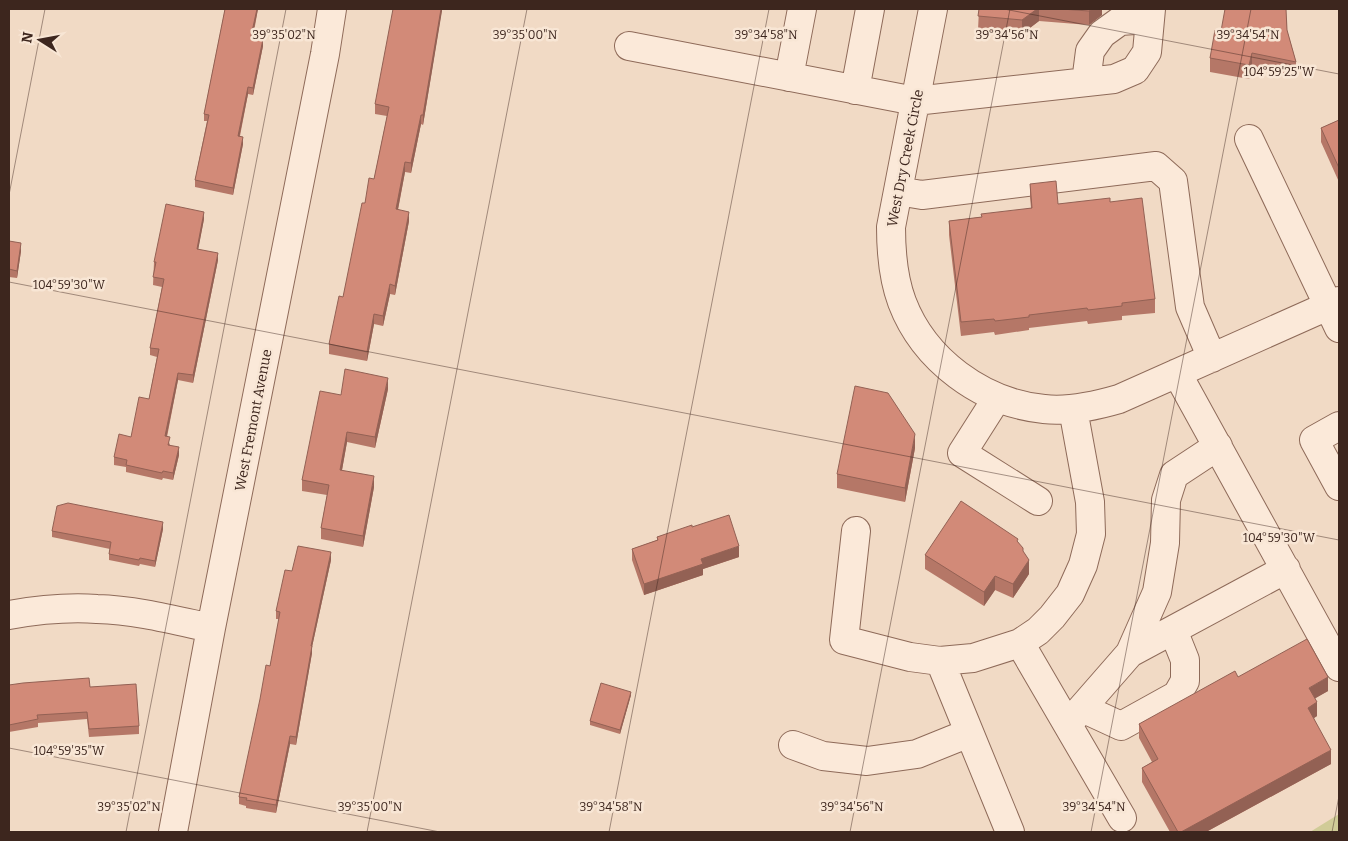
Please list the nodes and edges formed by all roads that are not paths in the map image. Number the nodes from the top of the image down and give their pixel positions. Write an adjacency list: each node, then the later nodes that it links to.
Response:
1 (332, 9): 25 (street, West Fremont Avenue)
2 (802, 9): 7 (street)
3 (870, 9): 9 (street)
4 (934, 9): 10 (street, West Dry Creek Circle)
5 (1151, 14): 8 (street); 8 (street)
6 (629, 46): 7 (street)
7 (790, 77): 9 (street)
8 (1086, 82): 10 (street)
9 (855, 90): 10 (street)
10 (916, 102): 12 (street, West Dry Creek Circle)
11 (1249, 139): 13 (street)
12 (898, 191): 14 (street); 16 (street, West Dry Creek Circle)
13 (1336, 312): 14 (street, West Dry Creek Circle)
14 (1212, 358): 15 (street, West Dry Creek Circle)
15 (1177, 373): 17 (street, West Dry Creek Circle); 19 (street)
16 (997, 398): 17 (street, West Dry Creek Circle); 21 (street)
17 (1073, 409): 27 (street)
18 (1339, 426): 20 (street)
19 (1218, 446): 23 (street); 28 (street)
20 (1339, 486)
21 (1038, 501)
22 (856, 531): 29 (street)
23 (1286, 570): 26 (street); 30 (street)
24 (9, 615): 25 (street)
25 (212, 628): 35 (street, West Fremont Avenue)
26 (1173, 630): 28 (street); 31 (street)
27 (1020, 643): 29 (street); 31 (street)
28 (1130, 653): 31 (street)
29 (940, 662): 32 (street)
30 (1339, 667)
31 (1075, 716): 34 (street)
32 (969, 733): 33 (street); 36 (street)
33 (793, 745)
34 (1122, 818)
35 (174, 828)
36 (1010, 832)

